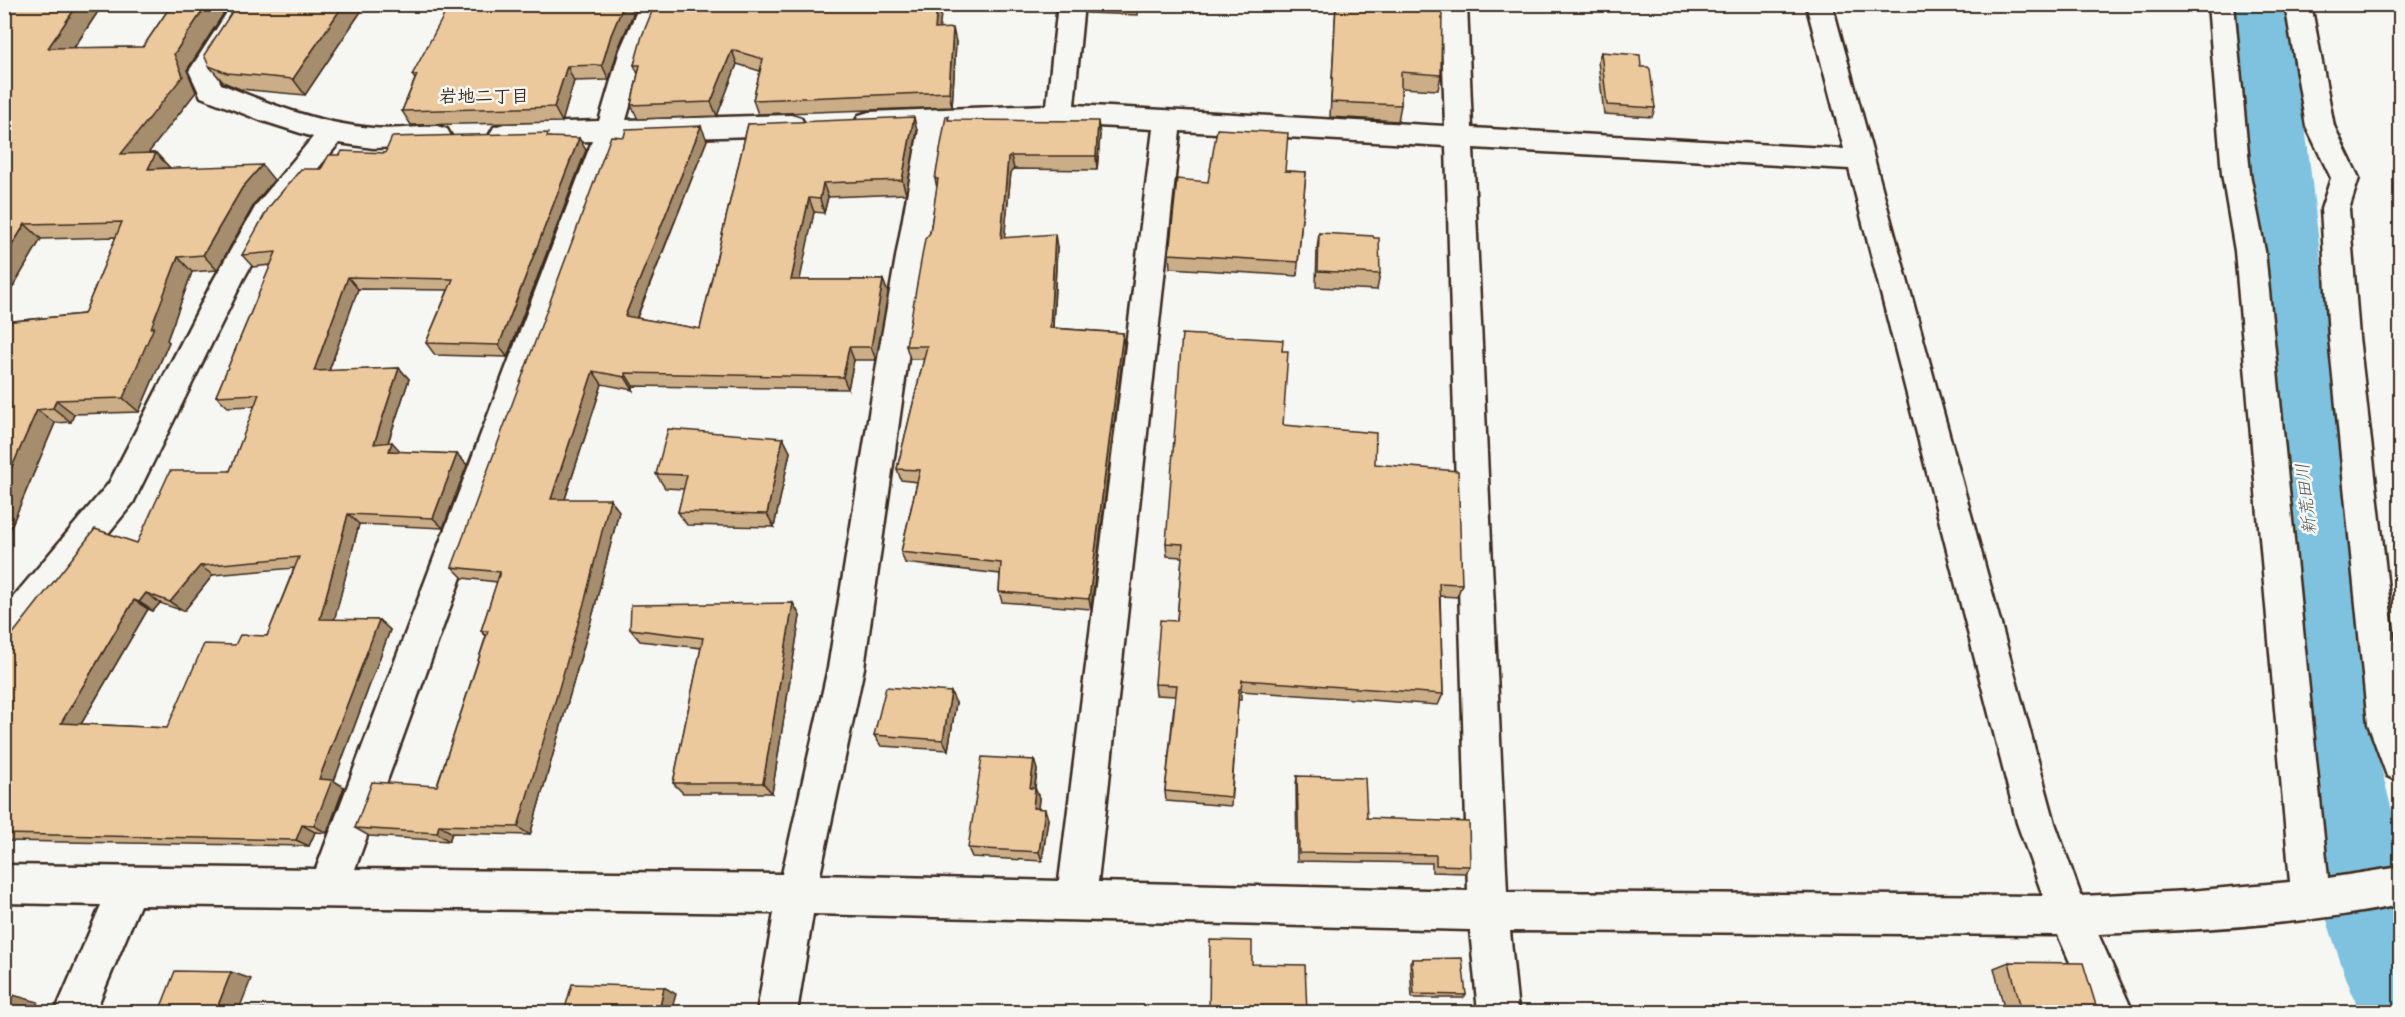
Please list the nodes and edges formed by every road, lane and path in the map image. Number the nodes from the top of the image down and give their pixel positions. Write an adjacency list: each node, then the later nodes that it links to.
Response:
1 (239, 4): 11 (street)
2 (652, 4): 12 (street)
3 (1071, 4): 8 (street)
4 (1454, 4): 13 (street)
5 (1819, 4): 14 (street)
6 (2221, 4): 22 (street)
7 (2298, 4): 16 (street)
8 (1060, 114): 9 (street); 10 (street)
9 (935, 119): 12 (street); 21 (street)
10 (1168, 120): 13 (street); 23 (street)
11 (332, 132): 12 (street); 15 (street)
12 (609, 132): 20 (street)
13 (1460, 136): 14 (street); 24 (street)
14 (1859, 160): 25 (street)
15 (4, 635)
16 (2400, 764)
17 (4, 884): 18 (street)
18 (129, 886): 20 (street); 26 (street)
19 (2400, 886): 22 (street)
20 (328, 889): 21 (street)
21 (797, 894): 23 (street); 27 (street)
22 (2324, 898): 25 (street)
23 (1076, 901): 24 (street)
24 (1488, 911): 25 (street); 28 (street)
25 (2069, 916): 29 (street)
26 (75, 1012)
27 (777, 1012)
28 (1498, 1012)
29 (2114, 1012)

